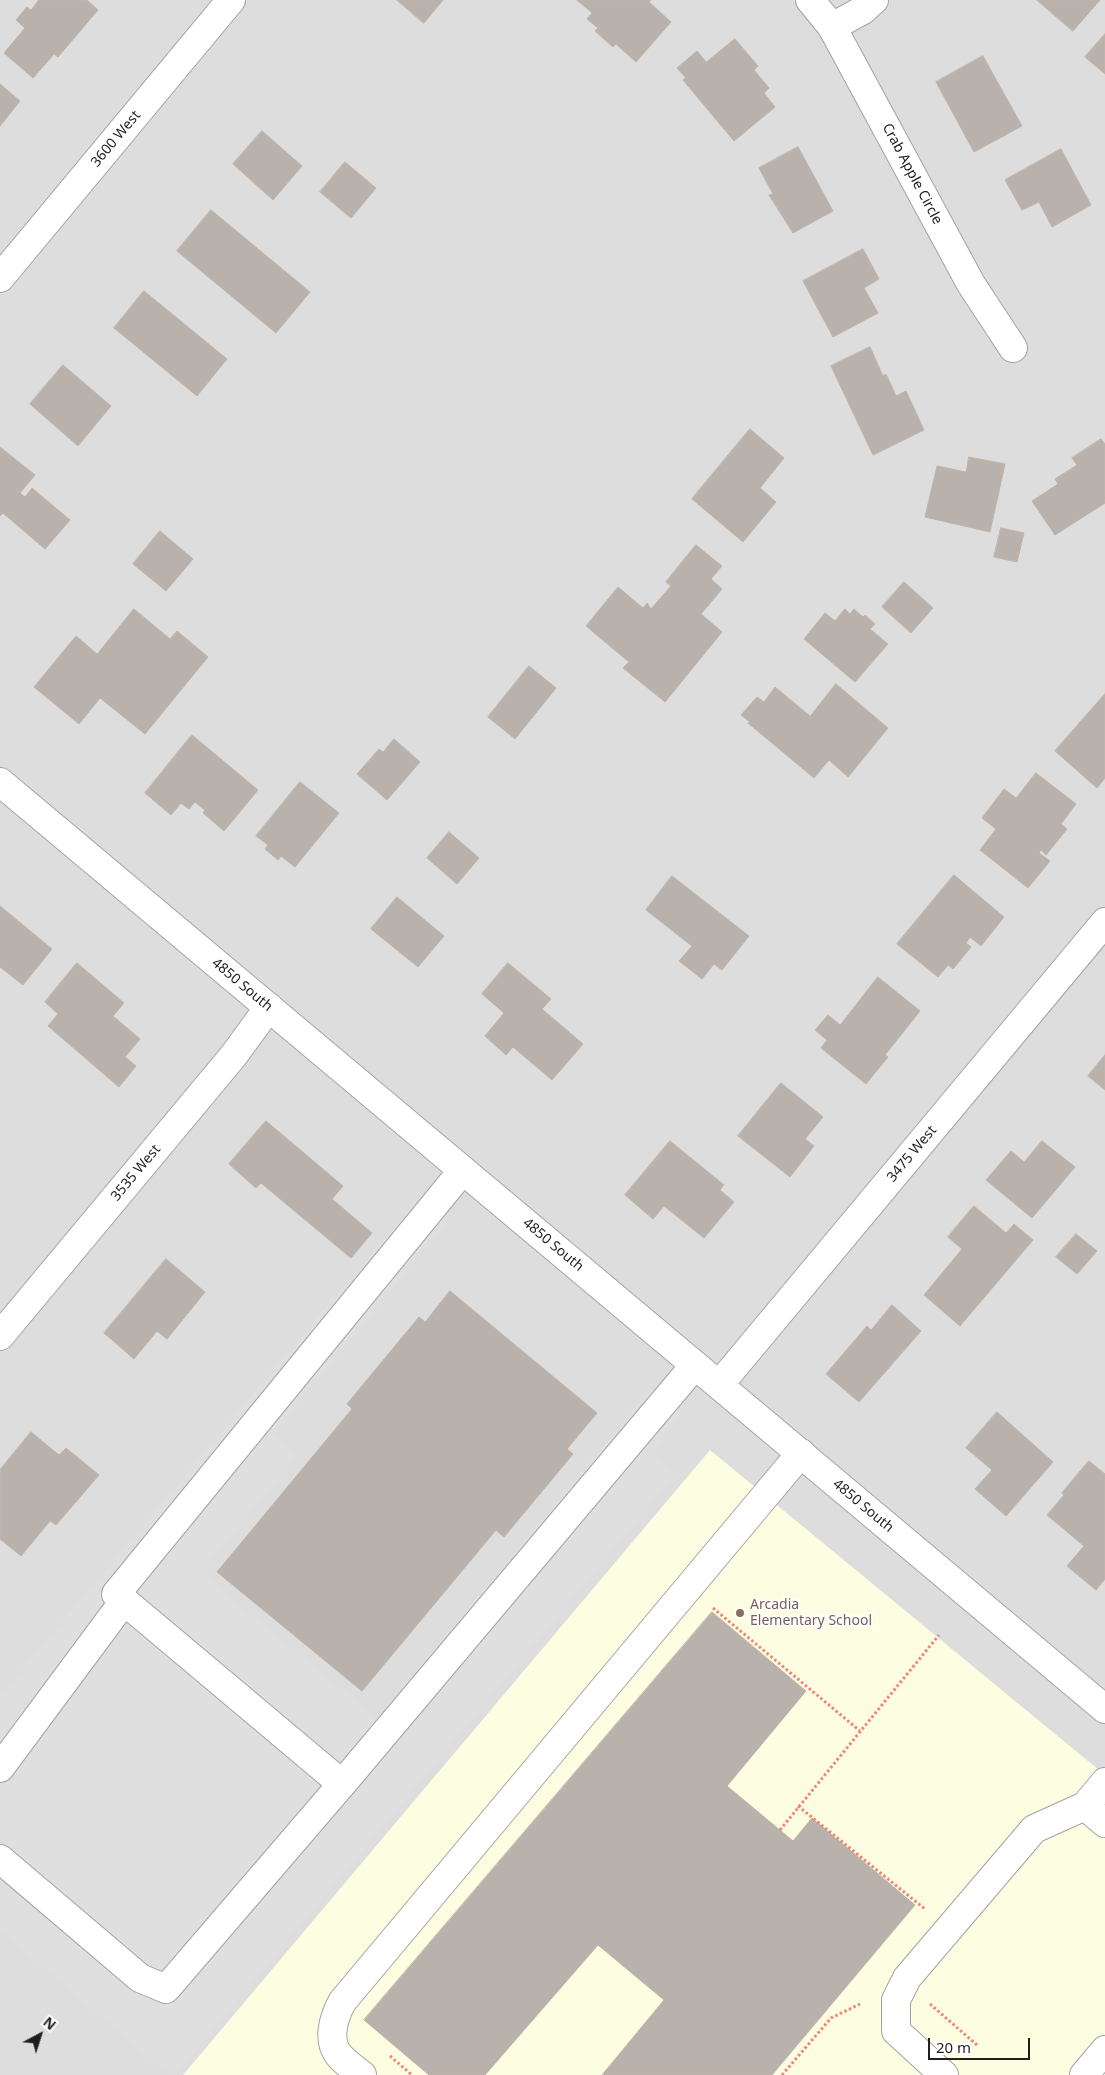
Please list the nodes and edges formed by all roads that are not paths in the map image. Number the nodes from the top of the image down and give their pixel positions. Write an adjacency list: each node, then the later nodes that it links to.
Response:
1 (231, 0): 5 (street, 3600 West)
2 (810, 0): 4 (street, Crab Apple Circle)
3 (874, 0): 4 (street)
4 (832, 27): 6 (street, Crab Apple Circle)
5 (0, 278)
6 (1013, 348)
7 (0, 782): 9 (street, 4850 South)
8 (1105, 922): 13 (street, 3475 West)
9 (269, 1007): 10 (street, 4850 South); 11 (street, 3535 West)
10 (462, 1170): 12 (street, 4850 South); 15 (street)
11 (0, 1336)
12 (695, 1365): 13 (street, 4850 South); 19 (street)
13 (719, 1385): 14 (street, 4850 South)
14 (800, 1453): 16 (street, 4850 South); 23 (street)
15 (124, 1601): 17 (street); 19 (street)
16 (1105, 1709)
17 (0, 1768)
18 (1105, 1782): 20 (street)
19 (342, 1784): 21 (street)
20 (1095, 1815): 24 (street)
21 (0, 1859)
22 (1105, 2050): 25 (street)
23 (362, 2075)
24 (944, 2075)
25 (1084, 2075)

